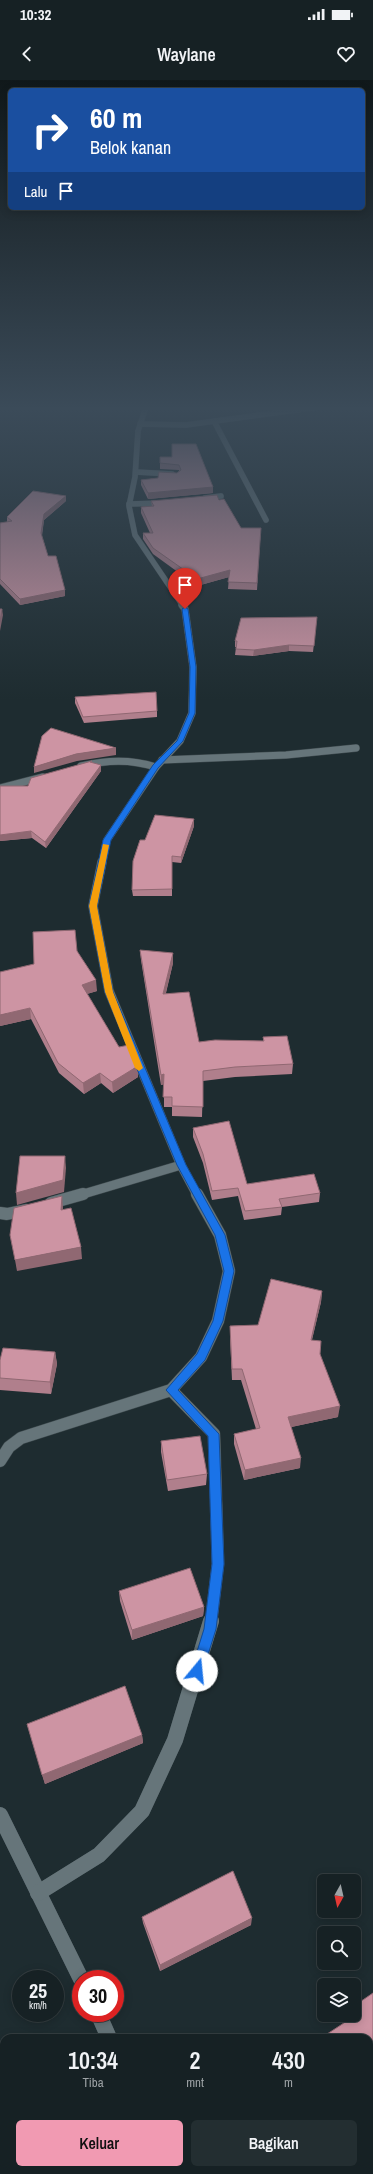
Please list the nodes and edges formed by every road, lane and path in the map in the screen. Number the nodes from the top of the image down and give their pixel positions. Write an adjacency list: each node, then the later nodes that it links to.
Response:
1 (129, 504): 5 (street)
2 (258, 505): 3 (street)
3 (266, 520)
4 (356, 748): 5 (street)
5 (162, 760): 6 (street)
6 (156, 767): 7 (street); 10 (street)
7 (75, 768)
8 (54, 773): 9 (street)
9 (0, 788)
10 (181, 1165): 11 (street); 12 (street)
11 (0, 1213)
12 (171, 1390): 13 (street); 16 (street)
13 (4, 1446): 14 (street)
14 (0, 1461)
15 (0, 1815): 16 (street)
16 (38, 1893): 17 (street)
17 (76, 1970)
18 (102, 2022): 19 (street)
19 (107, 2034)

